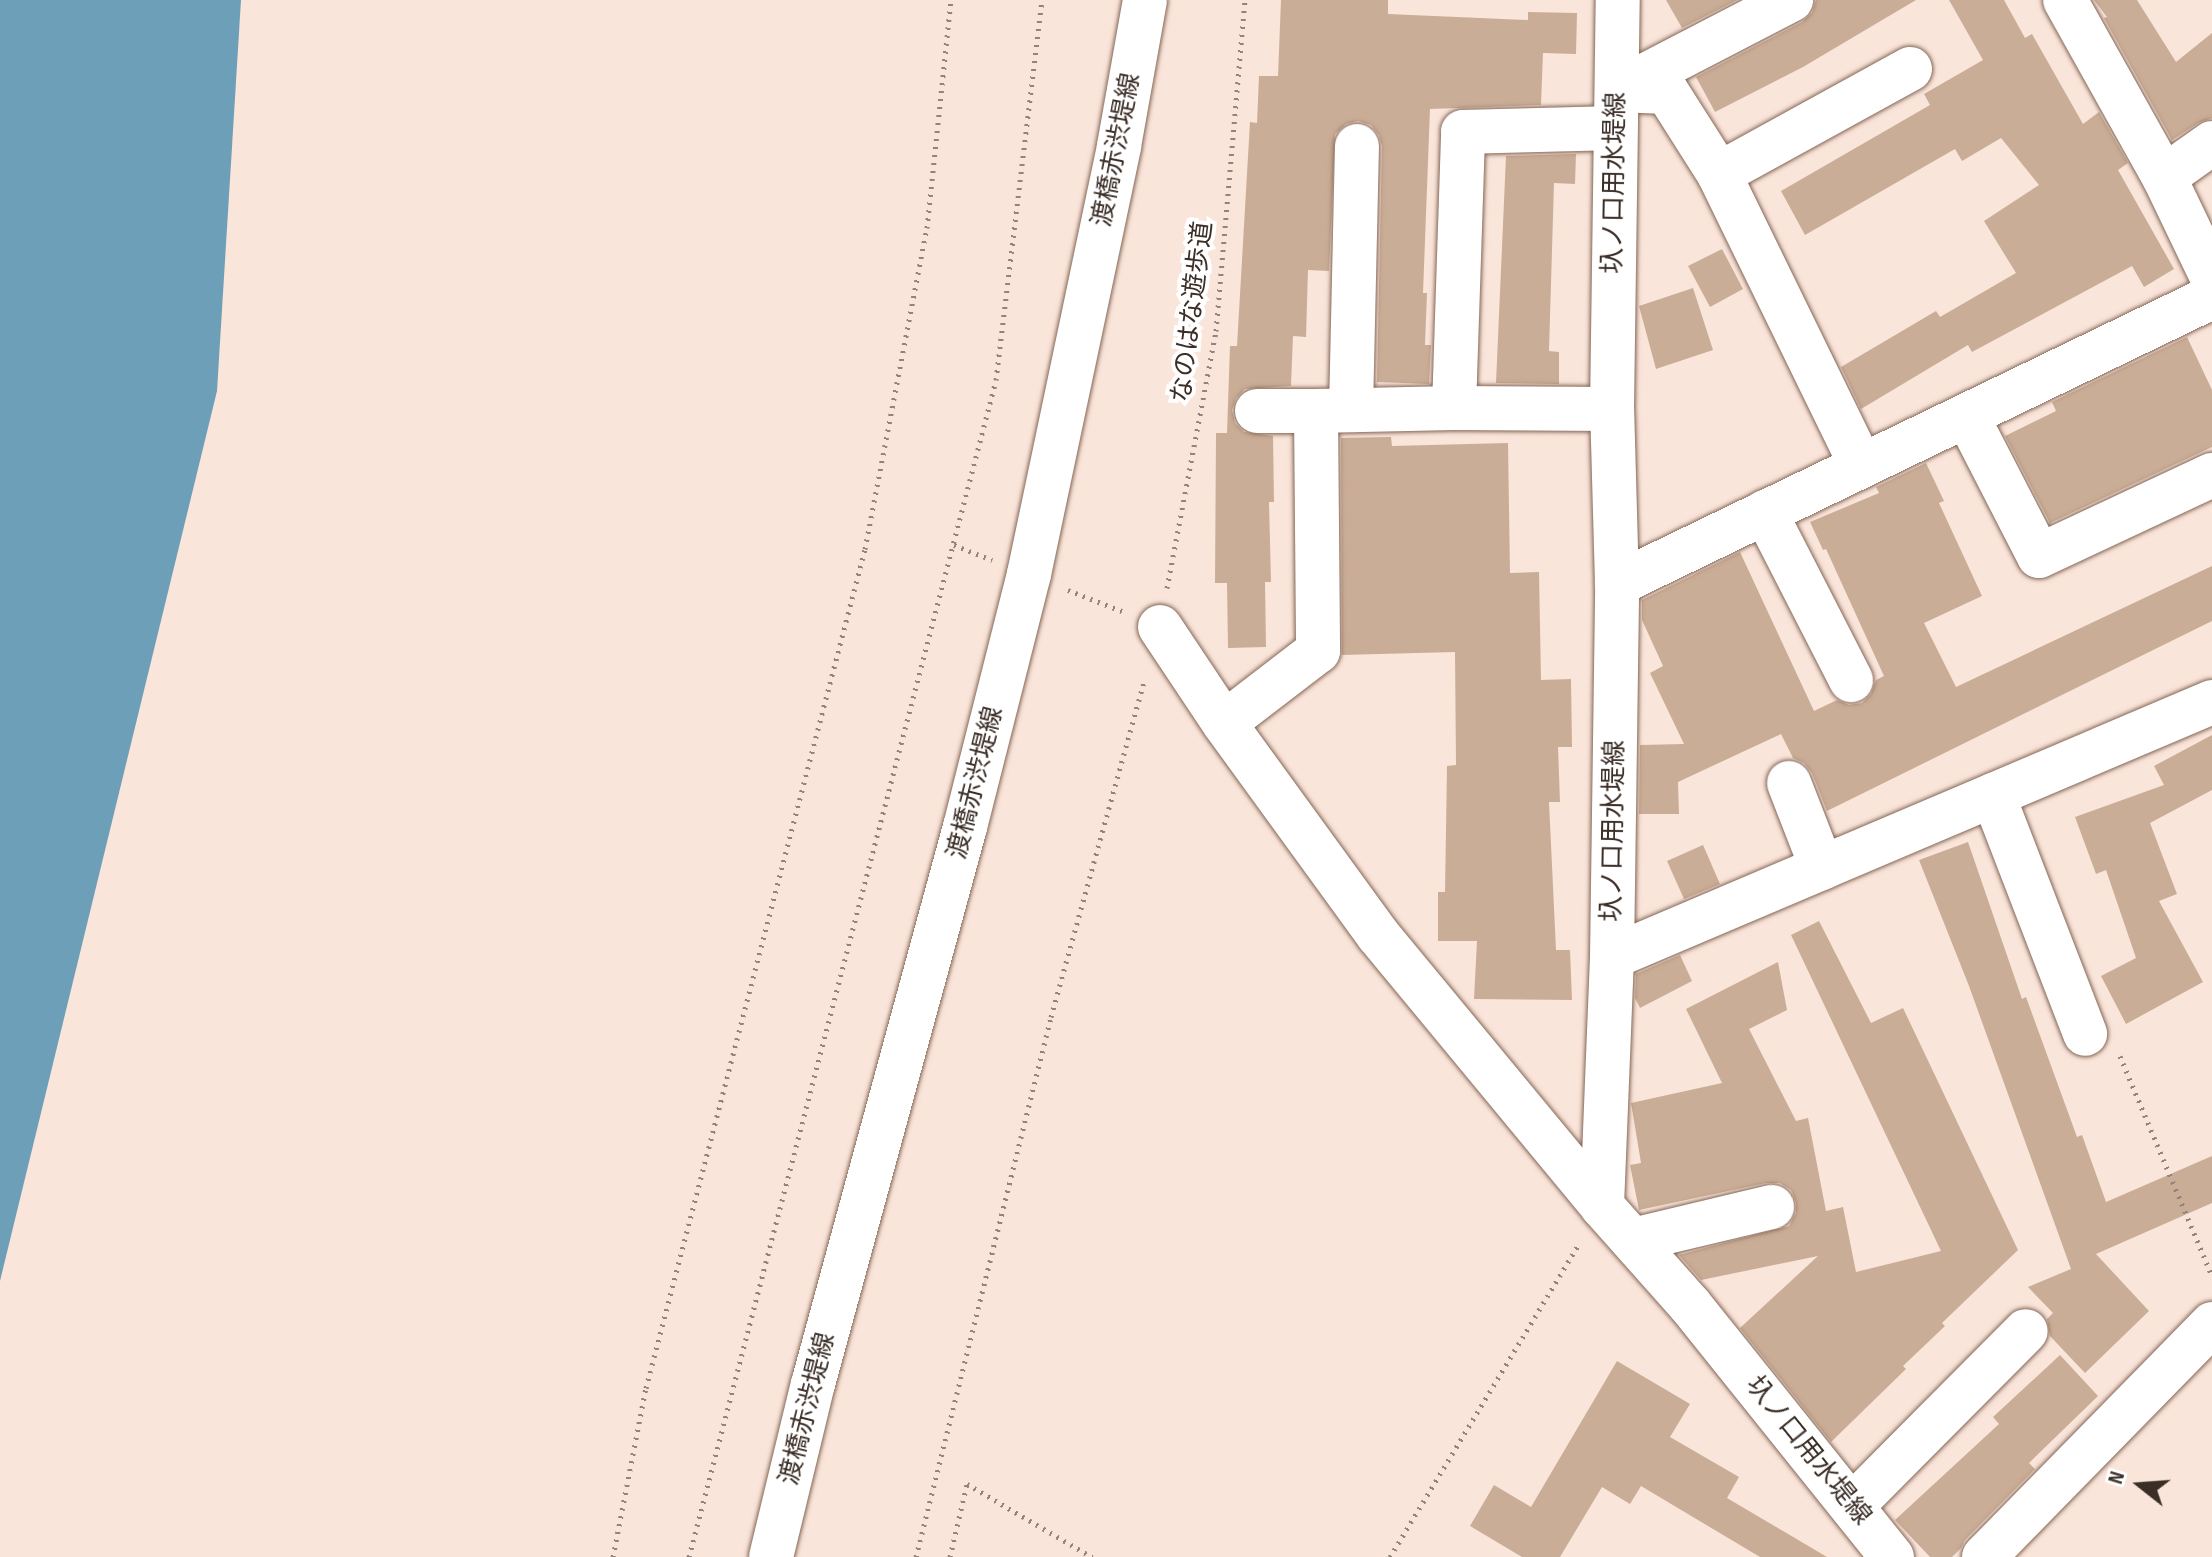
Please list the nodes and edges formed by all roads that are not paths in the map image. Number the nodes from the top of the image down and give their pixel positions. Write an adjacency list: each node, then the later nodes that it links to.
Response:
1 (1145, 0): 37 (street, 渡橋赤渋堤線)
2 (1618, 0): 6 (street, 圦ノ口用水堤線)
3 (1791, 0): 6 (street)
4 (2065, 0): 10 (street)
5 (1910, 69): 9 (street)
6 (1616, 109): 9 (street); 13 (street); 14 (street, 圦ノ口用水堤線)
7 (2212, 143): 10 (street)
8 (1357, 146): 15 (street)
9 (1719, 174): 18 (street)
10 (2164, 177): 11 (street)
11 (2212, 277)
12 (2212, 297): 17 (street)
13 (1454, 408): 14 (street); 15 (street)
14 (1612, 409): 21 (street, 圦ノ口用水堤線)
15 (1334, 410): 16 (street); 25 (street)
16 (1257, 411)
17 (1968, 418): 18 (street); 19 (street)
18 (1861, 465): 20 (street)
19 (2212, 475)
20 (1765, 512): 21 (street); 23 (street)
21 (1617, 584): 29 (street, 圦ノ口用水堤線)
22 (1160, 627): 25 (street)
23 (1851, 680)
24 (2212, 702): 27 (street)
25 (1224, 723): 31 (street)
26 (1789, 783): 28 (street)
27 (1993, 795): 28 (street); 30 (street)
28 (1822, 868): 29 (street)
29 (1612, 957): 31 (street, 圦ノ口用水堤線)
30 (2085, 1034)
31 (1602, 1206): 33 (street, 圦ノ口用水堤線)
32 (1772, 1207): 33 (street)
33 (1633, 1240): 36 (street, 圦ノ口用水堤線)
34 (2212, 1324): 39 (street)
35 (2026, 1331): 36 (street)
36 (1853, 1505): 38 (street, 圦ノ口用水堤線)
37 (771, 1557)
38 (1892, 1557)
39 (1984, 1557)

